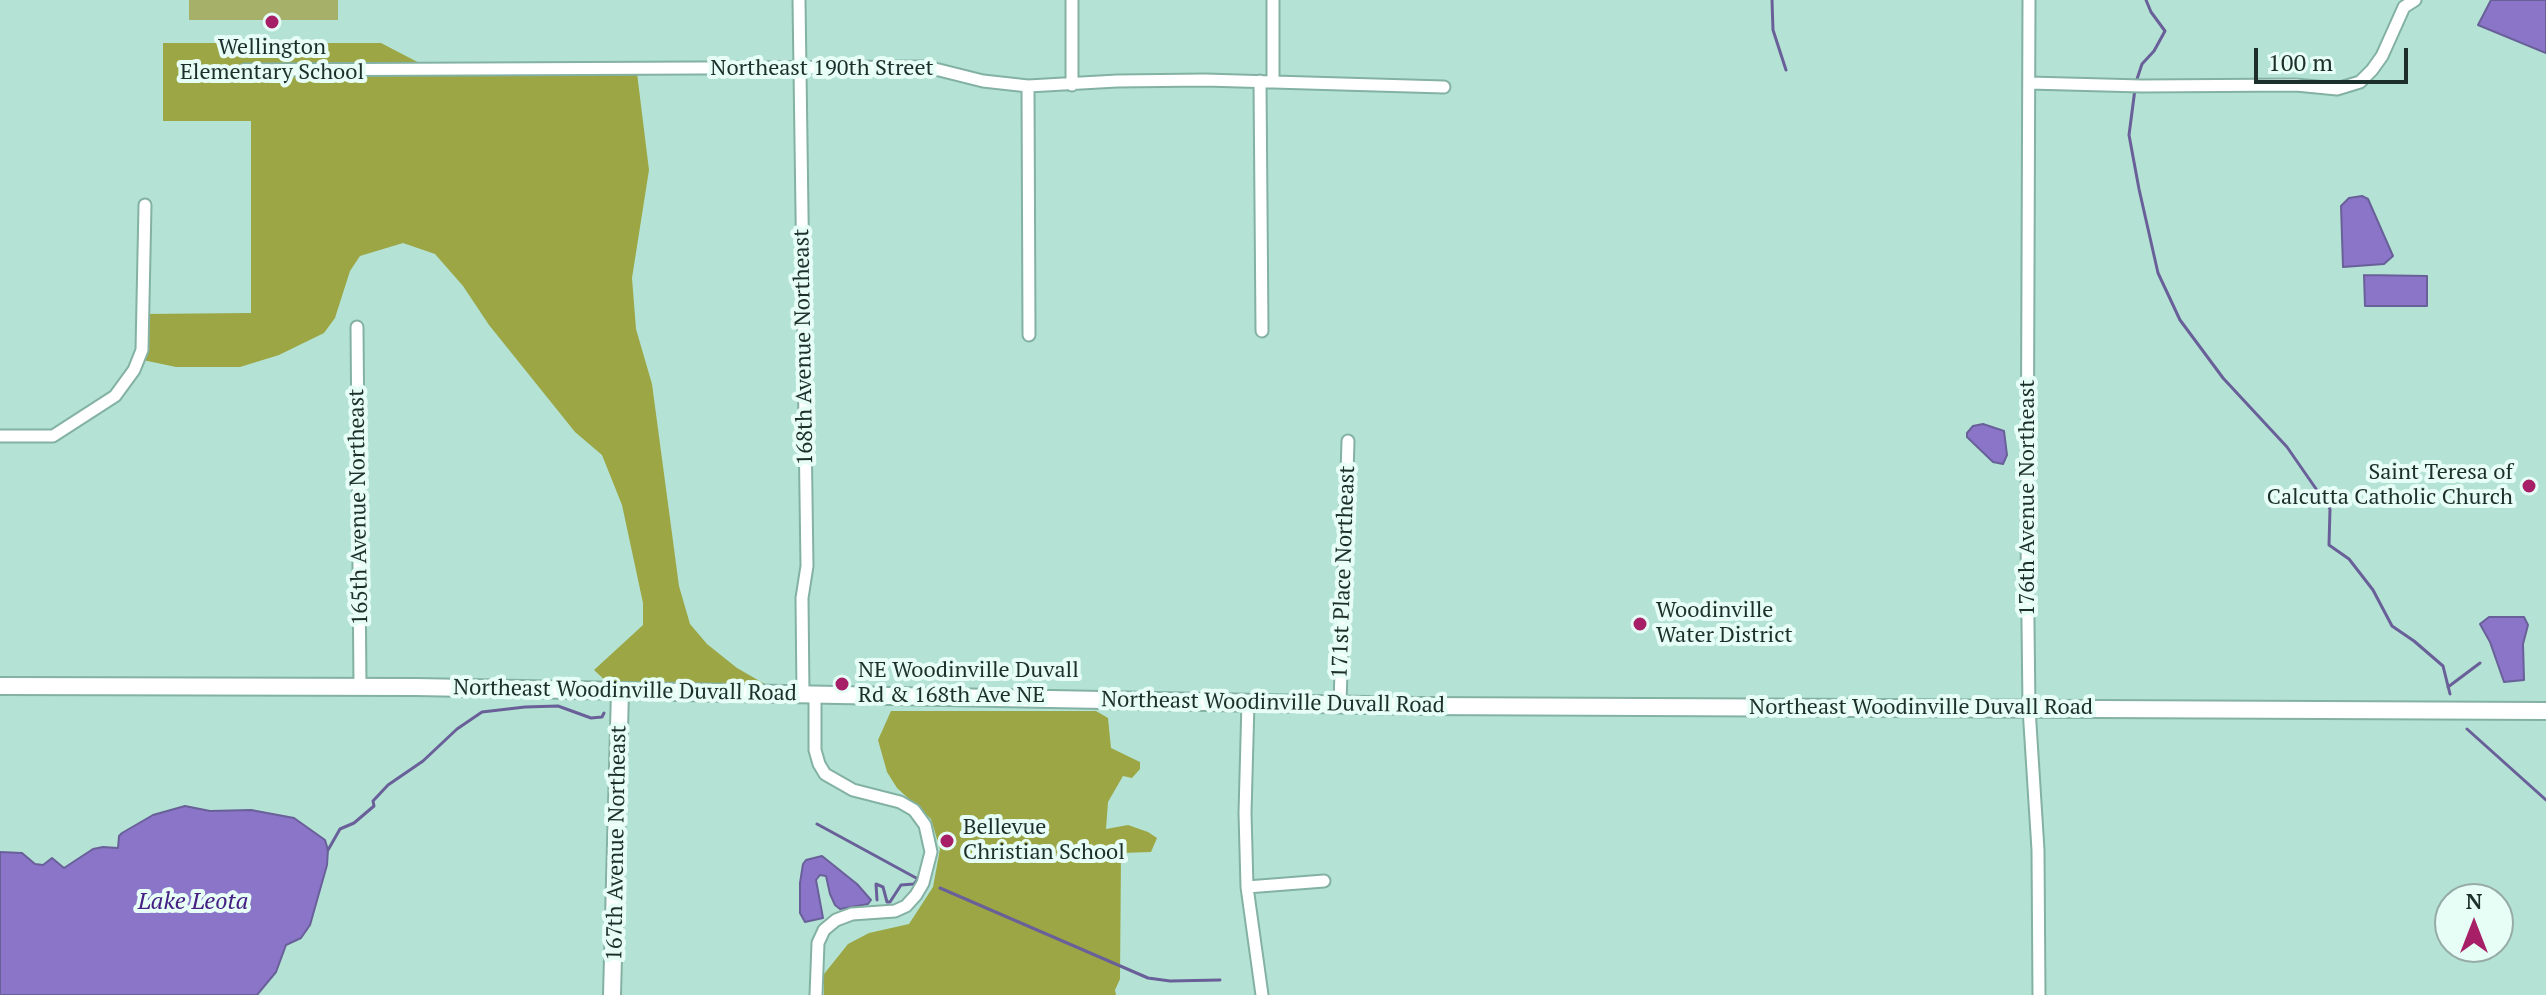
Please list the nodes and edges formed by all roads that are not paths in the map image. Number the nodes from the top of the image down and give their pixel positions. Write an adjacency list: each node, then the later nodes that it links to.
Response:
1 (799, 0): 6 (street, 168th Avenue Northeast)
2 (1072, 0): 10 (street)
3 (1273, 0): 8 (street)
4 (2029, 0): 9 (street, 176th Avenue Northeast)
5 (2407, 2): 9 (street)
6 (800, 69): 7 (street, Northeast 190th Street); 11 (street, Northeast 190th Street); 22 (street, 168th Avenue Northeast)
7 (245, 70)
8 (1266, 81): 10 (street, Northeast 190th Street); 12 (street, Northeast 190th Street); 15 (street)
9 (2029, 83): 25 (street, 176th Avenue Northeast)
10 (1072, 85): 11 (street, Northeast 190th Street)
11 (1028, 86): 16 (street)
12 (1444, 87)
13 (145, 205): 17 (street)
14 (357, 327): 20 (street, 165th Avenue Northeast)
15 (1262, 331)
16 (1029, 335)
17 (0, 436)
18 (1348, 441): 24 (street, 171st Place Northeast)
19 (0, 686): 20 (main road, Northeast Woodinville Duvall Road)
20 (360, 686): 21 (main road, Northeast Woodinville Duvall Road)
21 (620, 691): 22 (main road, Northeast Woodinville Duvall Road); 29 (main road, 167th Avenue Northeast)
22 (809, 694): 23 (main road, Northeast Woodinville Duvall Road); 30 (street, 168th Avenue Northeast)
23 (1248, 702): 24 (main road, Northeast Woodinville Duvall Road); 28 (street)
24 (1340, 704): 25 (main road, Northeast Woodinville Duvall Road)
25 (2029, 708): 26 (main road, Northeast Woodinville Duvall Road); 32 (street, 176th Avenue Northeast)
26 (2546, 711)
27 (1324, 881): 28 (street)
28 (1247, 887): 31 (street)
29 (612, 995)
30 (816, 995)
31 (1262, 995)
32 (2039, 995)

